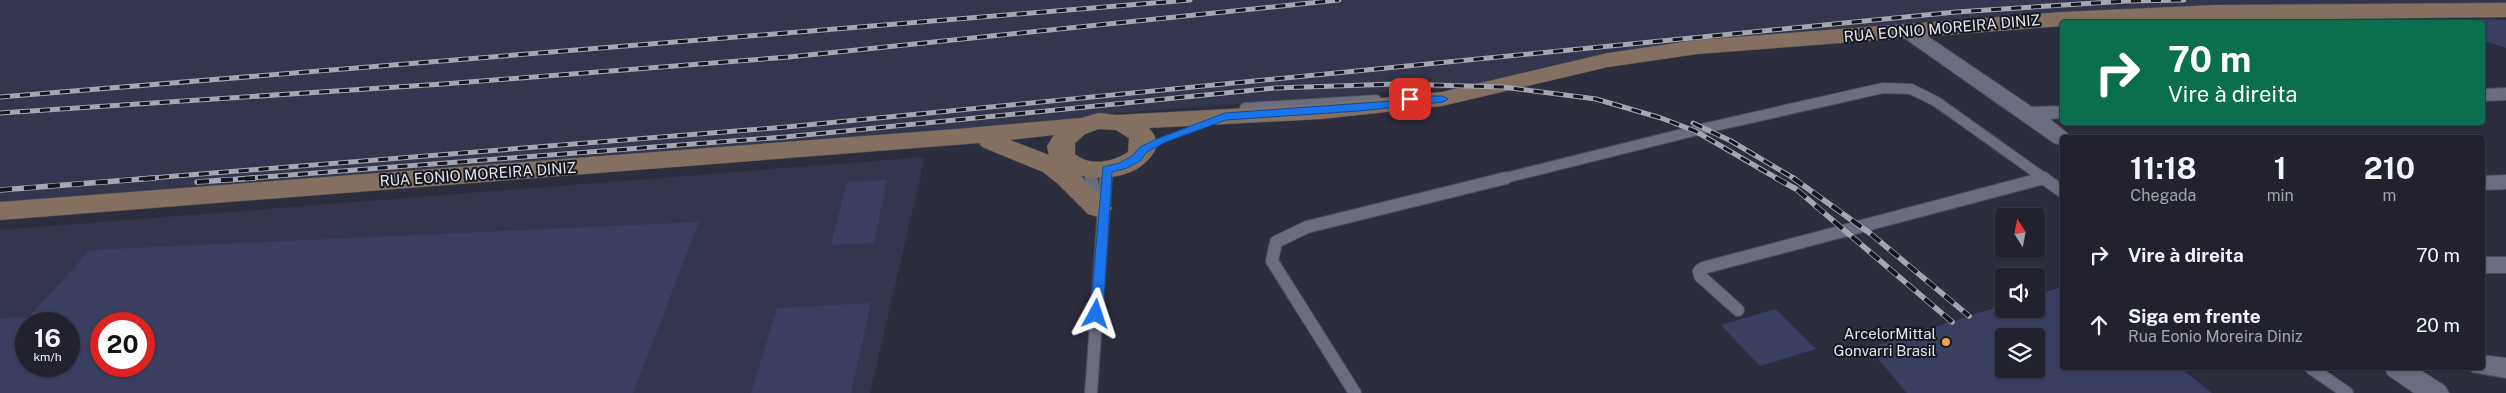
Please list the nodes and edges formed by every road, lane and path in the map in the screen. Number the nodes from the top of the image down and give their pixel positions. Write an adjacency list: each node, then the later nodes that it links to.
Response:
1 (2506, 10): 2 (main road, RUA EONIO MOREIRA DINIZ)
2 (1907, 31): 5 (main road, RUA EONIO MOREIRA DINIZ); 7 (street)
3 (2506, 94): 4 (street)
4 (2485, 95)
5 (1443, 99): 8 (main road, RUA EONIO MOREIRA DINIZ); 9 (lane, RUA EONIO MOREIRA DINIZ)
6 (2060, 112): 7 (street)
7 (2028, 114): 10 (street)
8 (1225, 117): 9 (main road, RUA EONIO MOREIRA DINIZ); 13 (main road, RUA EONIO MOREIRA DINIZ)
9 (1099, 123): 11 (main road, RUA EONIO MOREIRA DINIZ); 13 (main road); 14 (main road)
10 (2060, 137)
11 (957, 138): 12 (main road, RUA EONIO MOREIRA DINIZ); 21 (main road, RUA EONIO MOREIRA DINIZ)
12 (991, 140): 14 (main road, RUA EONIO MOREIRA DINIZ); 20 (main road)
13 (1143, 149): 15 (main road, RUA EONIO MOREIRA DINIZ)
14 (1063, 157): 15 (main road, RUA EONIO MOREIRA DINIZ)
15 (1098, 170): 20 (lane); 22 (lane)
16 (2044, 178): 19 (lane); 25 (lane); 31 (lane)
17 (2506, 182): 18 (street)
18 (2485, 183)
19 (2060, 190)
20 (1098, 208): 22 (lane)
21 (0, 211)
22 (1103, 235): 30 (lane)
23 (2485, 265): 24 (street)
24 (2506, 265)
25 (1738, 310)
26 (2485, 365): 27 (street)
27 (2506, 368)
28 (2314, 370): 32 (lane)
29 (2401, 370): 33 (street)
30 (1090, 393)
31 (1355, 393)
32 (2346, 393)
33 (2435, 393)

